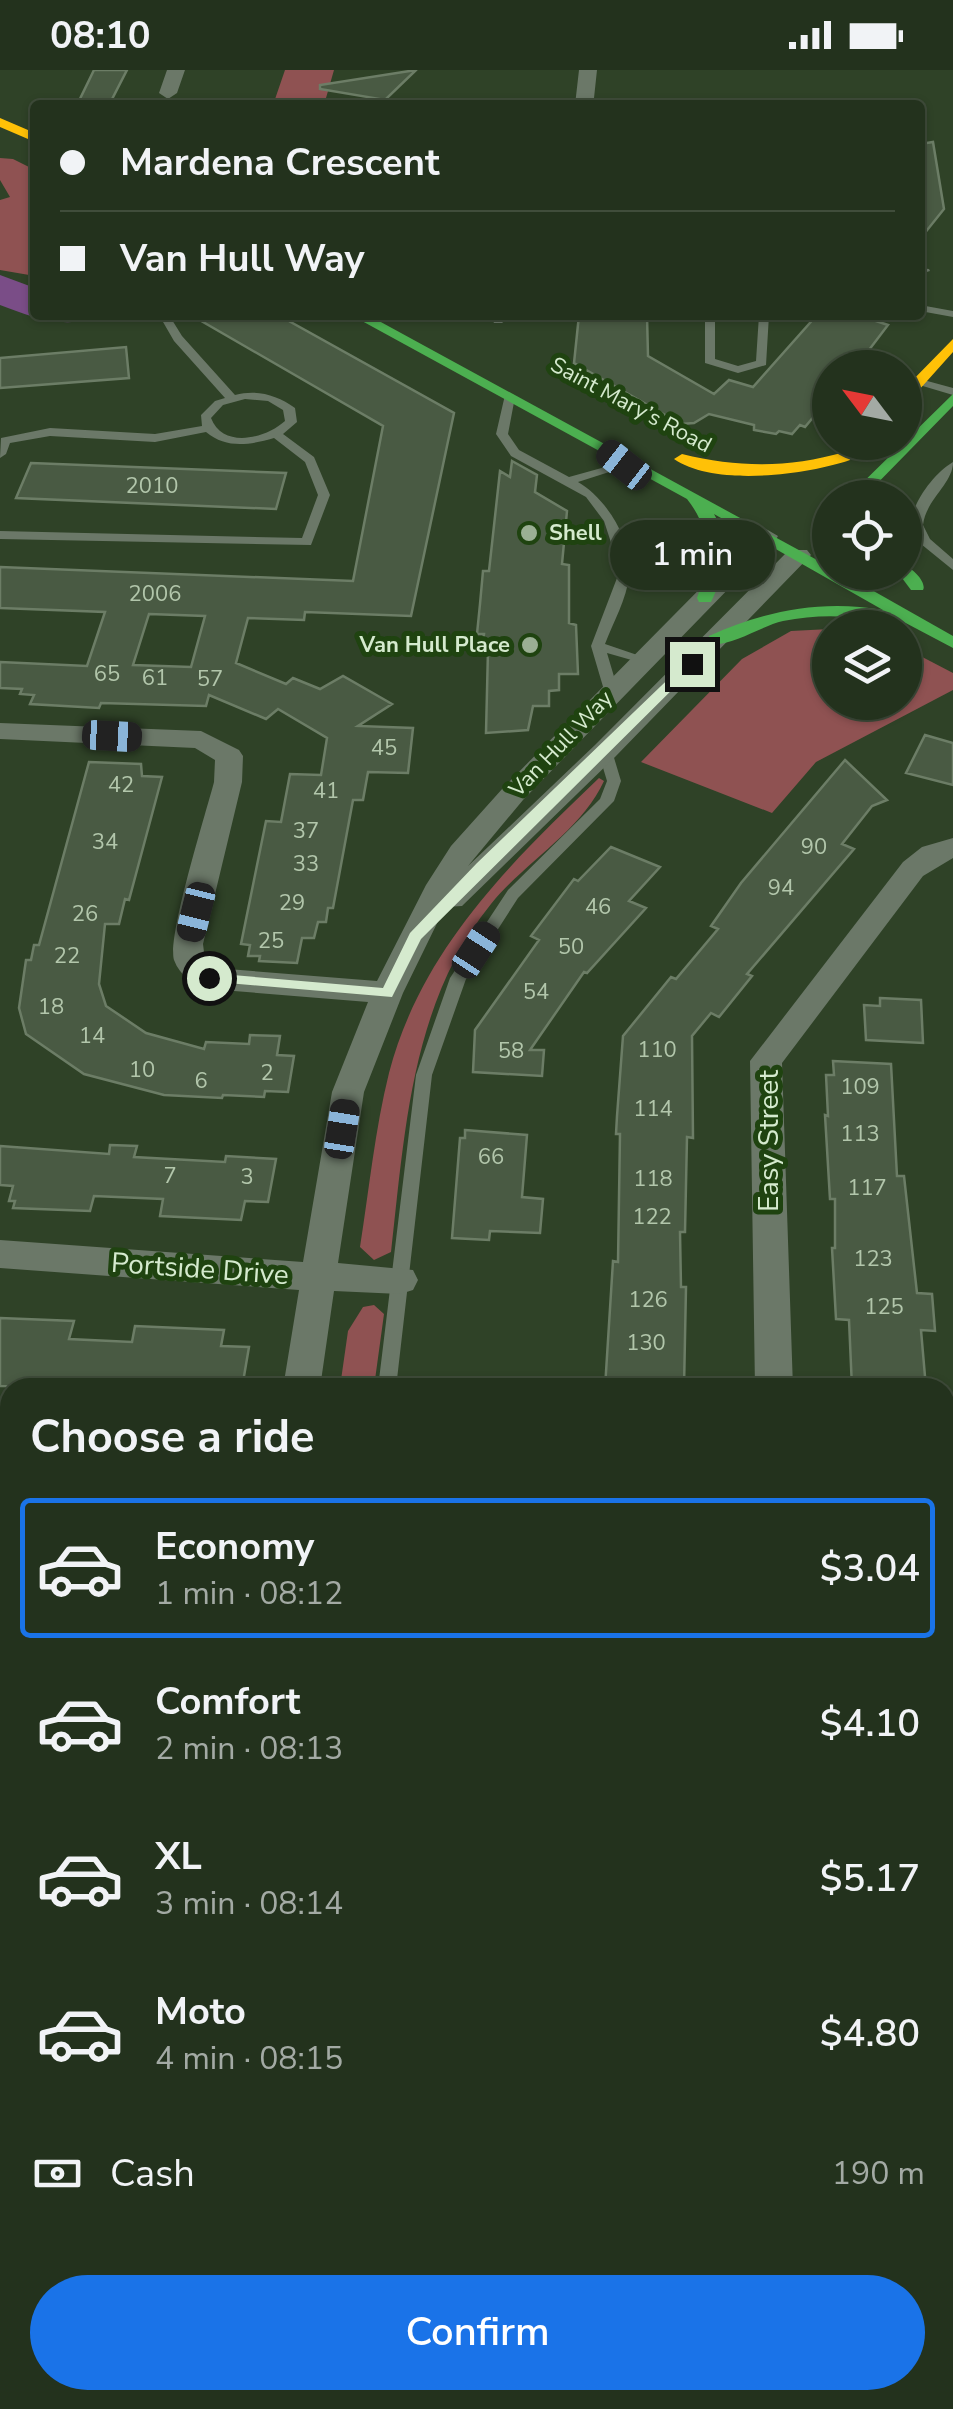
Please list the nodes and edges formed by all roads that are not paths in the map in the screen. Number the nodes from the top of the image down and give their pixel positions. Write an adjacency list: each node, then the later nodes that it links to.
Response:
1 (176, 70): 3 (street)
2 (588, 70): 4 (street)
3 (168, 93)
4 (584, 100)
5 (11, 134): 6 (main road)
6 (30, 155)
7 (925, 309): 8 (lane)
8 (953, 314)
9 (166, 320): 20 (lane)
10 (367, 320): 19 (main road, Saint Mary’s Road)
11 (710, 320): 12 (lane)
12 (764, 320)
13 (423, 323): 15 (main road)
14 (953, 343): 16 (main road)
15 (471, 349)
16 (922, 379)
17 (922, 391): 18 (lane)
18 (953, 395): 28 (main road)
19 (509, 396): 23 (main road, Saint Mary’s Road); 29 (lane)
20 (231, 398): 21 (lane); 22 (lane)
21 (208, 428): 22 (lane); 24 (lane)
22 (276, 435): 34 (lane)
23 (598, 444): 29 (lane); 31 (main road, Saint Mary’s Road)
24 (0, 454)
25 (833, 460): 32 (main road, Saint Mary’s Road)
26 (842, 460): 30 (main road)
27 (953, 466): 38 (lane)
28 (879, 480)
29 (566, 482): 47 (lane)
30 (808, 495)
31 (693, 496): 35 (main road, Saint Mary’s Road); 40 (main road)
32 (750, 496)
33 (786, 516): 35 (main road)
34 (0, 535)
35 (766, 536): 37 (main road, Saint Mary’s Road); 40 (street, Van Hull Way)
36 (812, 541): 37 (main road)
37 (790, 563): 43 (main road, Saint Mary’s Road); 45 (street, Van Hull Way)
38 (953, 566)
39 (922, 587): 41 (main road)
40 (705, 598): 48 (street, Van Hull Way)
41 (941, 602)
42 (812, 610): 45 (main road)
43 (892, 610)
44 (922, 624): 46 (main road, Saint Mary’s Road)
45 (716, 640): 50 (street, Van Hull Way)
46 (953, 642)
47 (598, 646): 48 (lane); 49 (lane)
48 (642, 659): 49 (street, Van Hull Way)
49 (612, 690): 50 (street); 54 (street, Van Hull Way)
50 (644, 710): 52 (street, Van Hull Way)
51 (0, 731): 55 (street)
52 (605, 751): 54 (street, Van Hull Way); 58 (lane)
53 (953, 848): 61 (street, Easy Street)
54 (416, 936): 55 (street, Van Hull Way)
55 (387, 993): 57 (street, Van Hull Way)
56 (0, 1254): 57 (street, Portside Drive)
57 (318, 1278): 58 (street, Portside Drive); 59 (street, Van Hull Way)
58 (400, 1280): 60 (lane)
59 (303, 1378)
60 (388, 1378)
61 (774, 1378)

